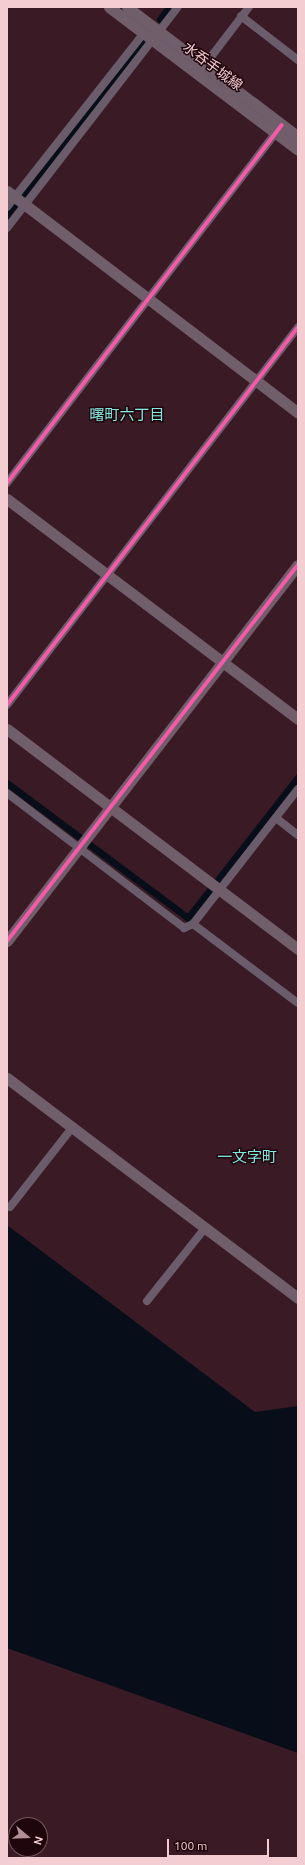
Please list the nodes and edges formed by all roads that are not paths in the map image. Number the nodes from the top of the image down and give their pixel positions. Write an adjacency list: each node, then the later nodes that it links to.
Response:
1 (109, 7): 6 (street, 水呑手城線)
2 (127, 7): 7 (street, 水呑手城線)
3 (178, 7): 7 (street)
4 (248, 7): 5 (street)
5 (241, 16): 8 (street); 9 (street)
6 (144, 33): 7 (street, 水呑手城線); 13 (street)
7 (156, 36): 9 (street, 水呑手城線); 13 (street)
8 (298, 60)
9 (201, 69): 10 (street, 水呑手城線)
10 (279, 129): 11 (street, 水呑手城線); 12 (street, 水呑手城線); 16 (street)
11 (298, 137)
12 (298, 150)
13 (17, 199): 14 (street); 15 (street); 16 (street)
14 (7, 207)
15 (7, 228)
16 (148, 298): 18 (street); 20 (street)
17 (298, 328): 18 (street)
18 (257, 381): 19 (street); 23 (street)
19 (298, 413)
20 (7, 483)
21 (7, 498): 23 (street)
22 (298, 565): 24 (street)
23 (108, 574): 24 (street); 25 (street)
24 (223, 662): 26 (street); 30 (street)
25 (7, 705)
26 (298, 719)
27 (7, 729): 30 (street)
28 (298, 789): 31 (street)
29 (7, 793): 33 (street)
30 (110, 807): 33 (street); 34 (street)
31 (276, 818): 32 (street); 34 (street)
32 (298, 835)
33 (80, 846): 35 (street); 36 (street)
34 (216, 886): 35 (street); 37 (street)
35 (194, 924): 38 (street)
36 (7, 941)
37 (298, 949)
38 (298, 1003)
39 (7, 1078): 40 (street)
40 (72, 1128): 41 (street); 42 (street)
41 (10, 1207)
42 (205, 1228): 43 (street); 44 (street)
43 (298, 1298)
44 (147, 1301)

